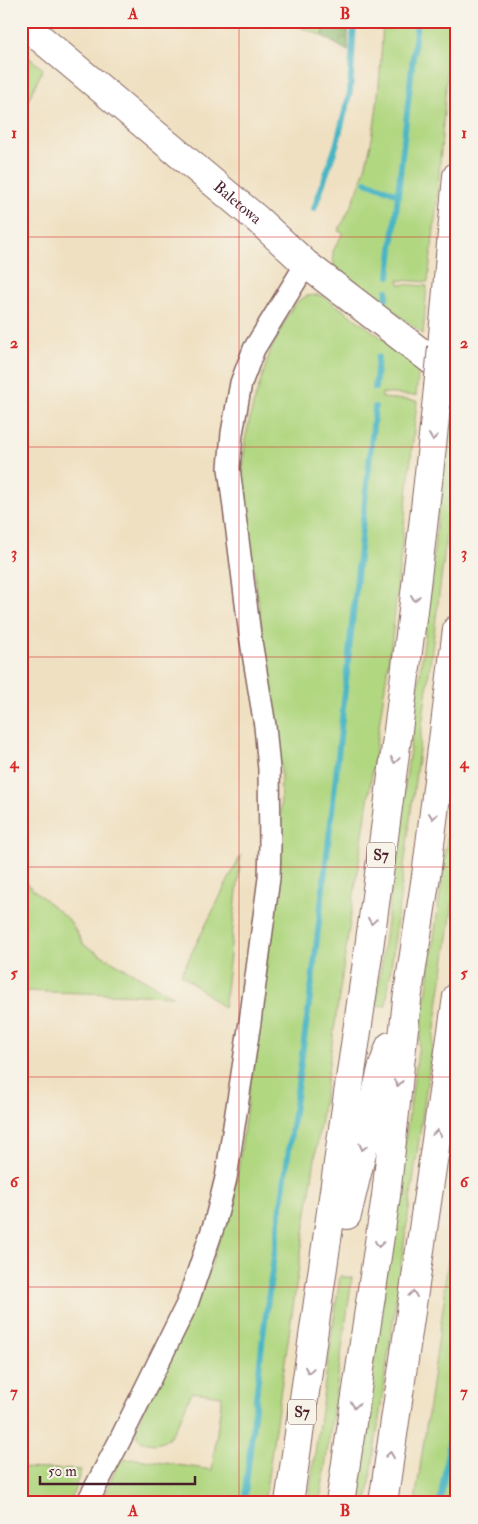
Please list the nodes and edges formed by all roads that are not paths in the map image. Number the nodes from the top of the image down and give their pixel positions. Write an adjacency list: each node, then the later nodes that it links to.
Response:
1 (21, 22): 3 (main road, Baletowa)
2 (457, 176): 4 (main road, S7, bridge)
3 (306, 264): 4 (main road, Baletowa); 9 (street)
4 (447, 384): 8 (main road, S7, one-way to 8)
5 (457, 629): 7 (main road, one-way to 7)
6 (457, 997): 12 (main road, one-way to 6)
7 (407, 1000): 8 (main road, one-way to 8); 11 (main road, one-way to 11)
8 (316, 1321): 10 (main road, S7, one-way to 10)
9 (87, 1503)
10 (289, 1503)
11 (340, 1503)
12 (383, 1503)

